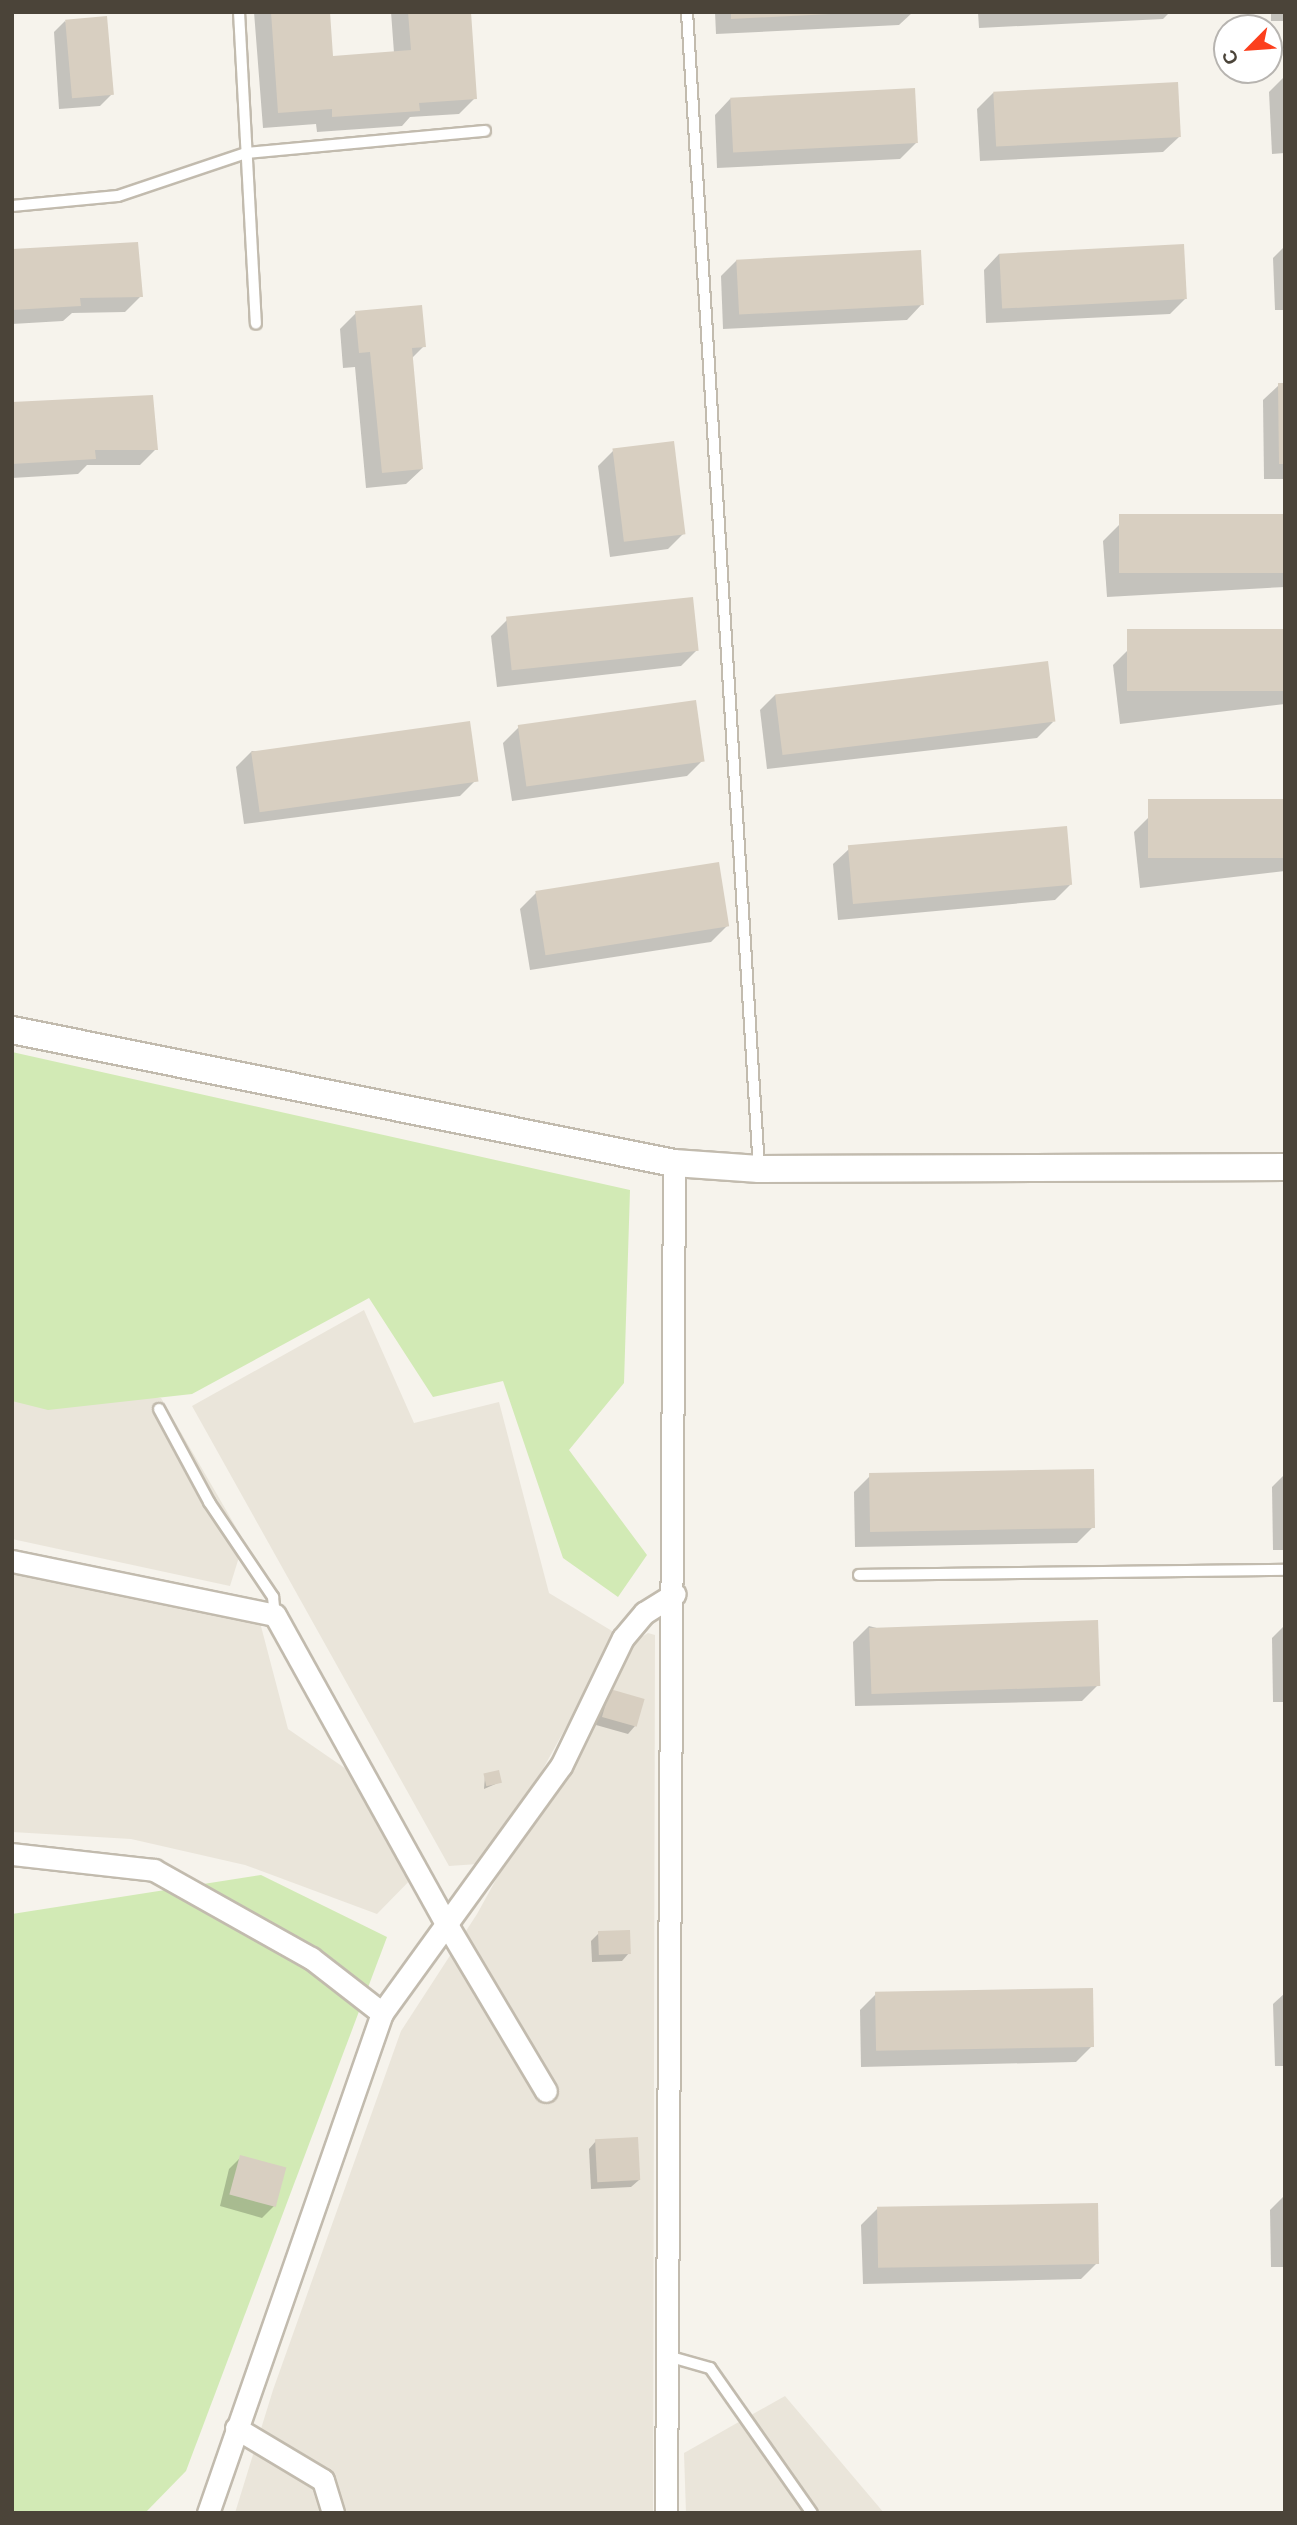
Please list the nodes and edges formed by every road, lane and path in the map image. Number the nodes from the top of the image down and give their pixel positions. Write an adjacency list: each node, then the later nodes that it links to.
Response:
1 (239, 12): 4 (lane)
2 (687, 12): 10 (lane)
3 (485, 131): 4 (lane)
4 (246, 153): 5 (lane); 6 (lane)
5 (12, 206)
6 (256, 324)
7 (12, 1030): 8 (street)
8 (674, 1163): 10 (street); 15 (street)
9 (1285, 1167): 10 (street)
10 (759, 1169)
11 (159, 1409): 16 (lane)
12 (12, 1560): 16 (street)
13 (1285, 1570): 14 (lane)
14 (859, 1574)
15 (674, 1594): 18 (street); 21 (street)
16 (275, 1615): 18 (street)
17 (12, 1854): 19 (street)
18 (447, 1925): 19 (street); 20 (street)
19 (382, 2013): 22 (street)
20 (546, 2091)
21 (664, 2355): 25 (street); 26 (lane)
22 (236, 2428): 23 (street); 24 (street)
23 (208, 2513)
24 (334, 2513)
25 (666, 2513)
26 (813, 2513)

